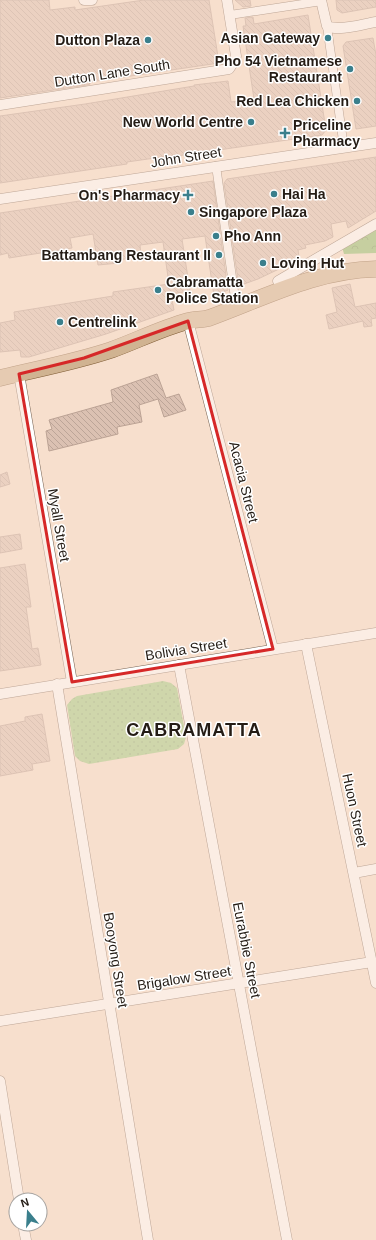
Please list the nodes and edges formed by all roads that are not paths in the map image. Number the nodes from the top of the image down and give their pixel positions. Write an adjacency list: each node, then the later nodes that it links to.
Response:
1 (84, 0): 2 (street)
2 (92, 0)
3 (227, 0): 5 (street)
4 (322, 0): 5 (street); 7 (street)
5 (230, 15): 8 (street, Dutton Lane South)
6 (376, 22): 7 (street)
7 (327, 26): 10 (street)
8 (0, 105)
9 (376, 143): 10 (street, John Street)
10 (344, 148): 11 (street, John Street)
11 (216, 166): 12 (street, John Street); 17 (street)
12 (0, 199)
13 (376, 224): 16 (street)
14 (376, 258): 16 (main road)
15 (376, 269): 18 (main road)
16 (278, 281): 17 (main road)
17 (235, 298): 18 (main road)
18 (188, 321): 19 (main road); 23 (street, Acacia Street)
19 (19, 374): 20 (main road); 25 (street, Myall Street)
20 (0, 378)
21 (376, 633): 22 (street, Bolivia Street)
22 (306, 644): 23 (street, Bolivia Street); 29 (street, Huon Street)
23 (273, 649): 24 (street, Bolivia Street)
24 (179, 665): 25 (street, Bolivia Street); 31 (street, Eurabbie Street)
25 (72, 682): 26 (street, Bolivia Street)
26 (57, 684): 27 (street, Bolivia Street); 33 (street, Booyong Street)
27 (0, 694)
28 (376, 869): 29 (street)
29 (354, 873): 30 (street, Huon Street)
30 (372, 962): 31 (street, Brigalow Street); 32 (street, Huon Street)
31 (239, 983): 33 (street, Brigalow Street); 38 (street, Eurabbie Street)
32 (376, 983)
33 (109, 1004): 34 (street, Brigalow Street); 37 (street, Booyong Street)
34 (0, 1021)
35 (0, 1081): 36 (street)
36 (18, 1192)
37 (148, 1240)
38 (287, 1240)

